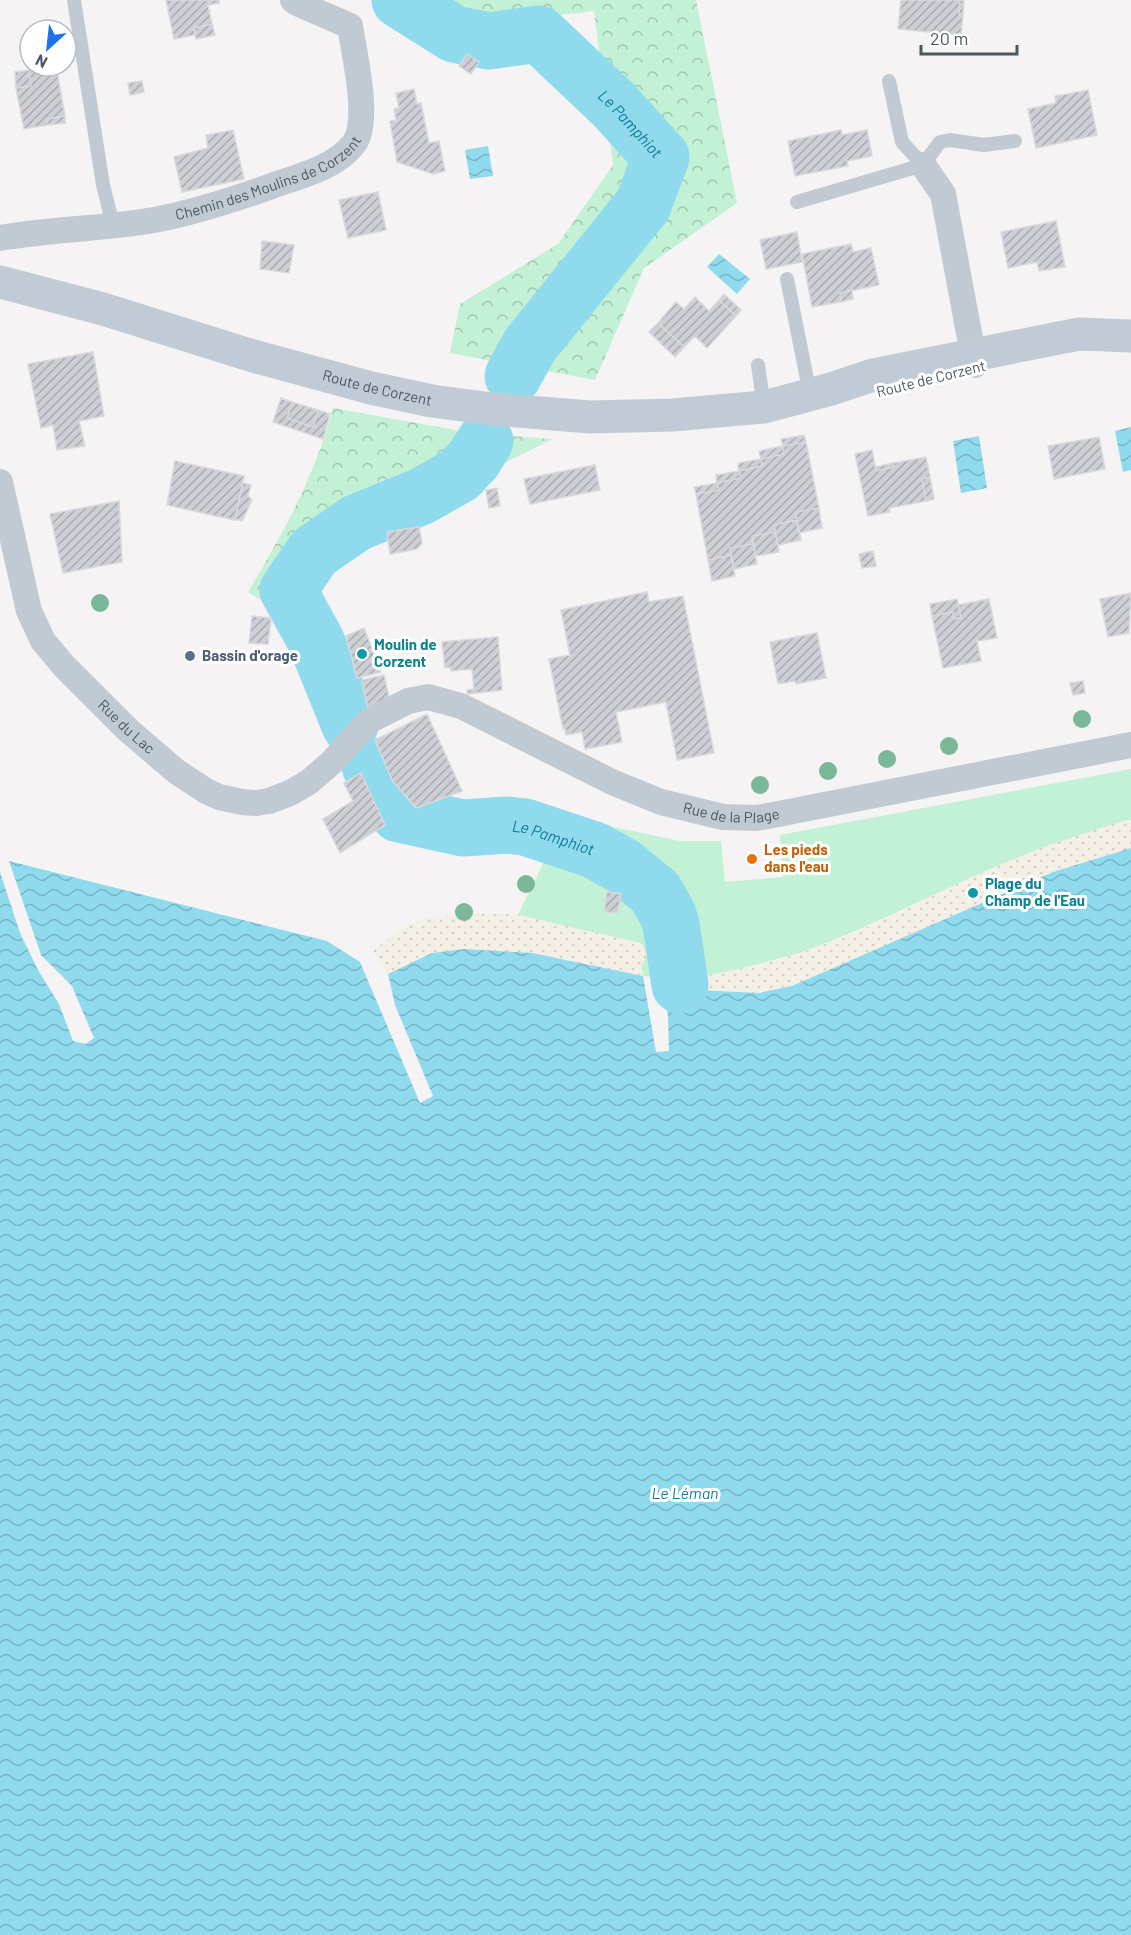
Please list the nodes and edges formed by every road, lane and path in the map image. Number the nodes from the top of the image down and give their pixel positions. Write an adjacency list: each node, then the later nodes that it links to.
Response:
1 (74, 0): 7 (lane)
2 (293, 0): 7 (street, Chemin des Moulins de Corzent)
3 (889, 81): 5 (lane)
4 (1014, 141): 5 (lane)
5 (923, 165): 6 (lane); 12 (street)
6 (797, 202)
7 (113, 225): 8 (street, Chemin des Moulins de Corzent)
8 (0, 238)
9 (787, 279): 14 (lane)
10 (0, 282): 15 (street, Route de Corzent)
11 (1131, 337): 12 (street, Route de Corzent)
12 (975, 360): 14 (street, Route de Corzent)
13 (758, 365): 15 (lane)
14 (811, 400): 15 (street, Route de Corzent)
15 (764, 406)
16 (0, 484): 17 (street, Rue du Lac)
17 (359, 731): 18 (street, Rue de la Plage)
18 (1131, 745)

